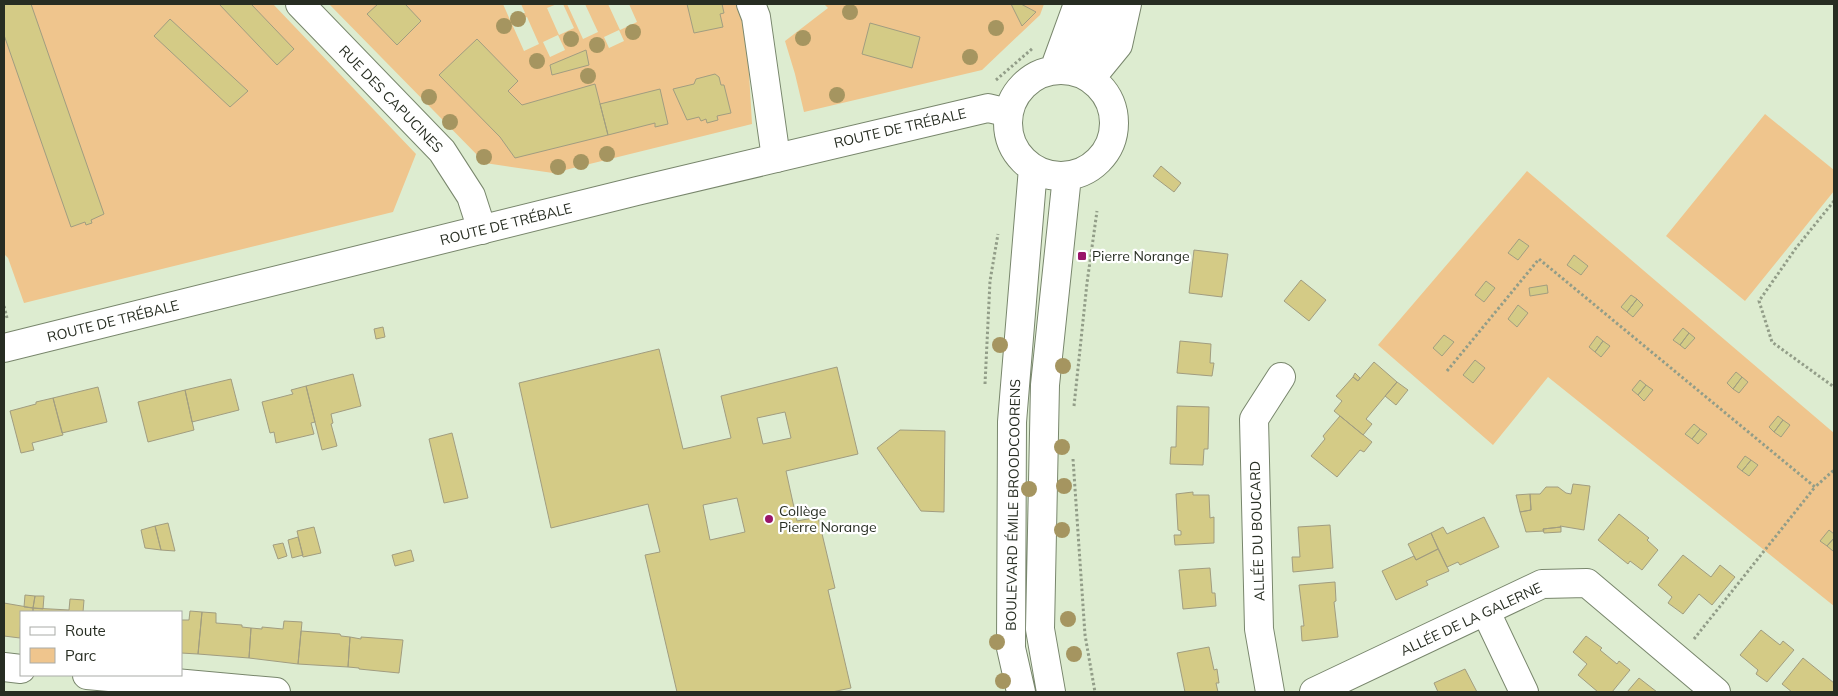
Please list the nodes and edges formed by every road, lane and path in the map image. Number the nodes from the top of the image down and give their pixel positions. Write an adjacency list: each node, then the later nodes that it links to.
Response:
1 (300, 4): 15 (street, RUE DES CAPUCINES)
2 (751, 4): 10 (street)
3 (1078, 4): 7 (street)
4 (1104, 4): 7 (street)
5 (1127, 4): 7 (street)
6 (1033, 47): 8 (path)
7 (1072, 73): 9 (street); 12 (street)
8 (996, 80)
9 (1009, 113): 10 (street, ROUTE DE TRÉBALE); 11 (street)
10 (776, 158): 15 (street, ROUTE DE TRÉBALE)
11 (1033, 168): 12 (street); 32 (street, BOULEVARD ÉMILE BROODCOORENS)
12 (1066, 176): 33 (street, BOULEVARD ÉMILE BROODCOORENS)
13 (1834, 201): 21 (path)
14 (1097, 211): 22 (path)
15 (482, 230): 18 (street, ROUTE DE TRÉBALE)
16 (4, 306): 17 (path)
17 (7, 318)
18 (4, 348)
19 (1447, 371): 25 (path)
20 (1281, 377): 35 (street, ALLÉE DU BOUCARD)
21 (1834, 387)
22 (1074, 409)
23 (1073, 454): 34 (path)
24 (1834, 470): 25 (path)
25 (1815, 487): 27 (path)
26 (1486, 612): 27 (street, ALLÉE DE LA GALERNE); 36 (street, ALLÉE DE LA GALERNE); 37 (street)
27 (1677, 660): 38 (street, ALLÉE DE LA GALERNE)
28 (4, 667): 29 (street)
29 (20, 669)
30 (99, 676): 31 (street)
31 (276, 692)
32 (1021, 692)
33 (1051, 692)
34 (1095, 692)
35 (1270, 692)
36 (1314, 692)
37 (1524, 692)
38 (1716, 692)

